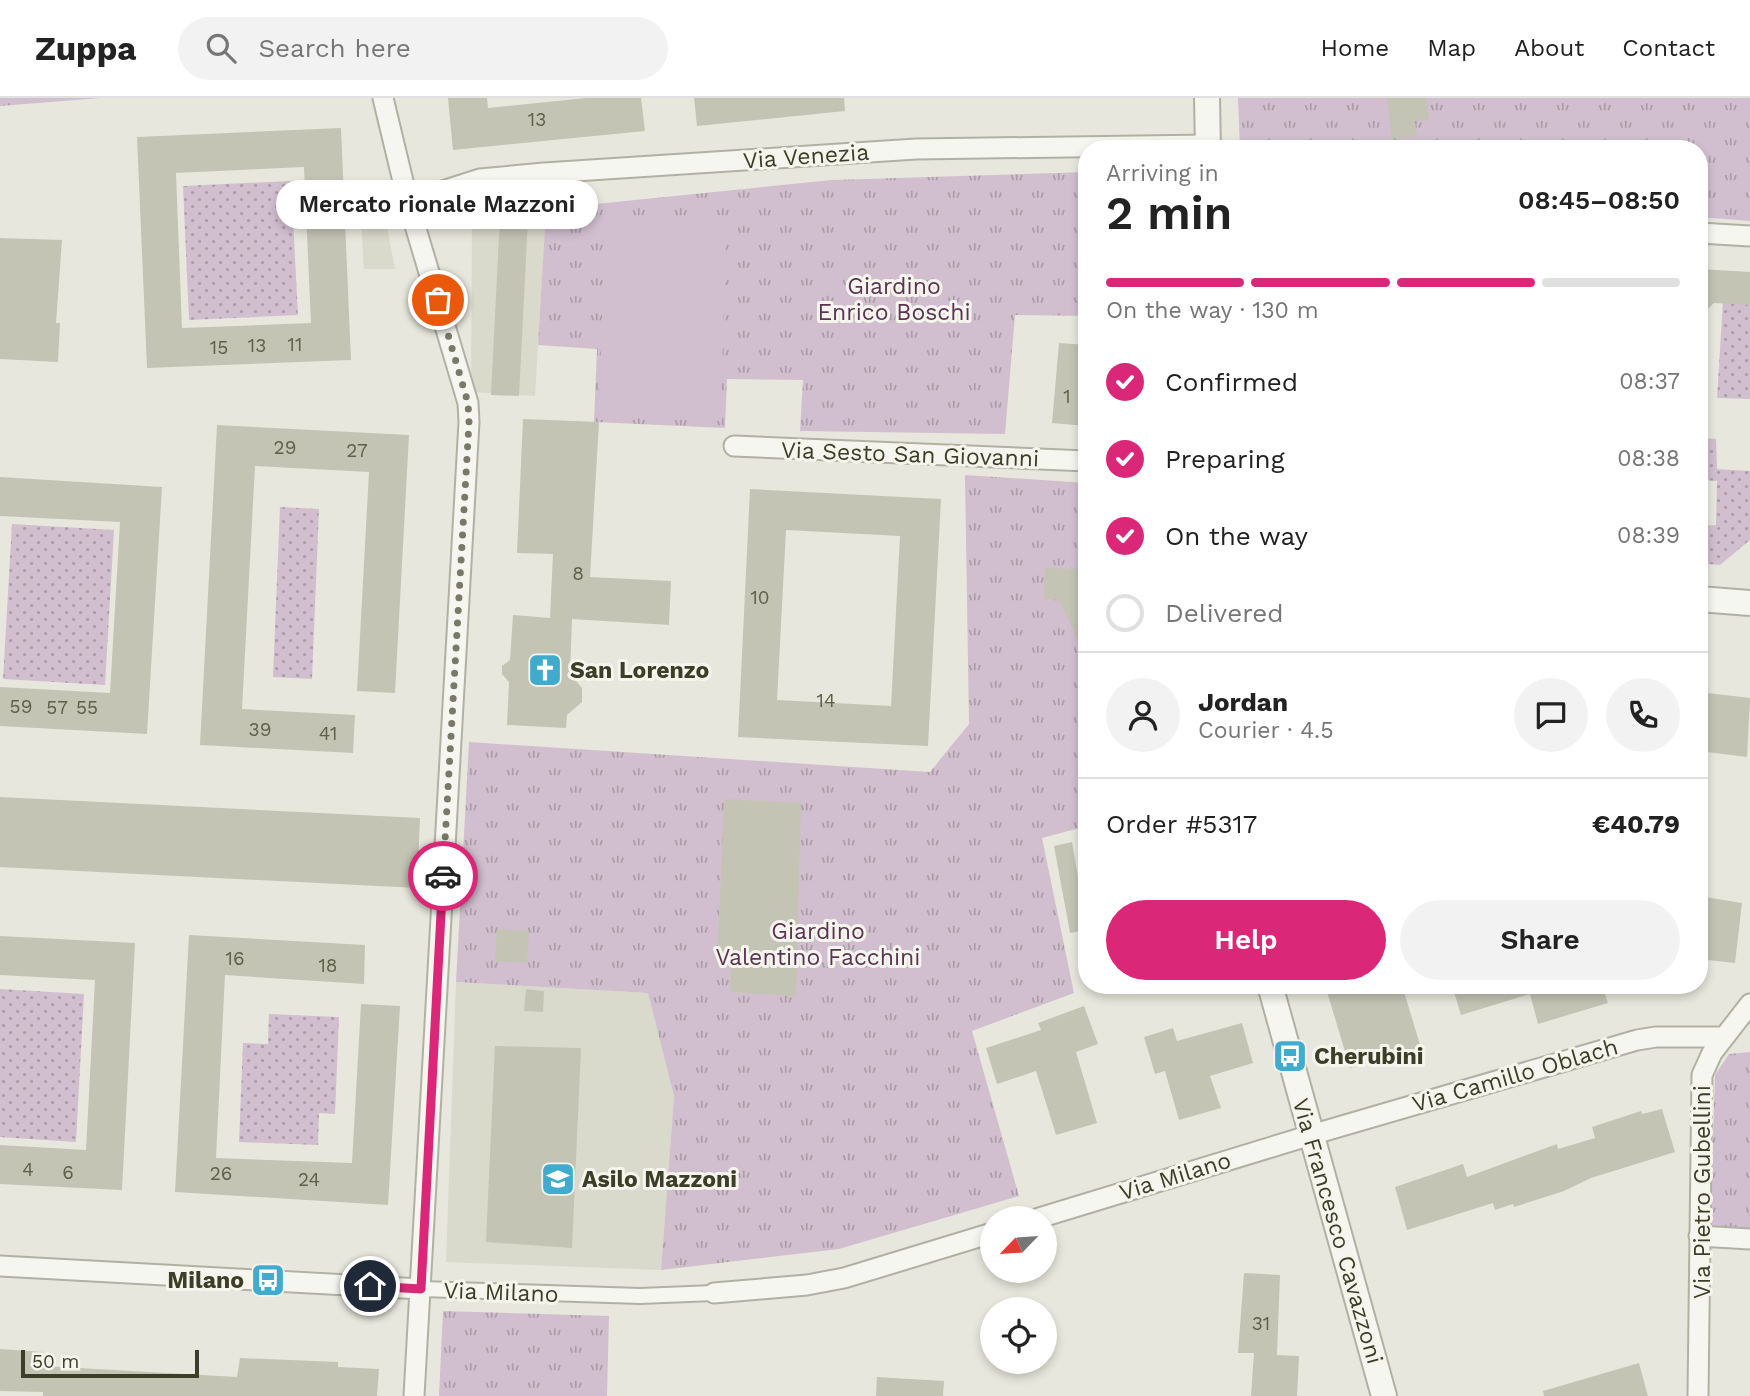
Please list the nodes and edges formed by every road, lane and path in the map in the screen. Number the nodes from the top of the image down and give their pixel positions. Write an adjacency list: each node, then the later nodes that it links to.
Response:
1 (383, 98): 5 (street)
2 (1207, 98): 3 (street)
3 (1208, 140)
4 (1078, 148): 5 (street, Via Venezia)
5 (408, 202): 21 (street)
6 (1708, 234): 7 (street)
7 (1750, 236)
8 (734, 446): 9 (street, Via Sesto San Giovanni)
9 (1078, 461)
10 (1708, 600): 11 (street)
11 (1750, 603)
12 (1272, 994): 15 (street, Via Francesco Cavazzoni)
13 (1750, 1004): 14 (street, Via Pietro Gubellini)
14 (1723, 1037): 15 (street, Via Camillo Oblach); 17 (street, Via Pietro Gubellini)
15 (1311, 1135): 16 (street, Via Milano); 24 (street, Via Francesco Cavazzoni)
16 (1057, 1213)
17 (1699, 1236): 19 (street); 25 (street, Via Pietro Gubellini)
18 (980, 1237): 22 (street, Via Milano)
19 (1750, 1238)
20 (1, 1265): 21 (street, Via Milano)
21 (421, 1289): 22 (street, Via Milano); 23 (street)
22 (714, 1293)
23 (414, 1396)
24 (1384, 1396)
25 (1698, 1396)

